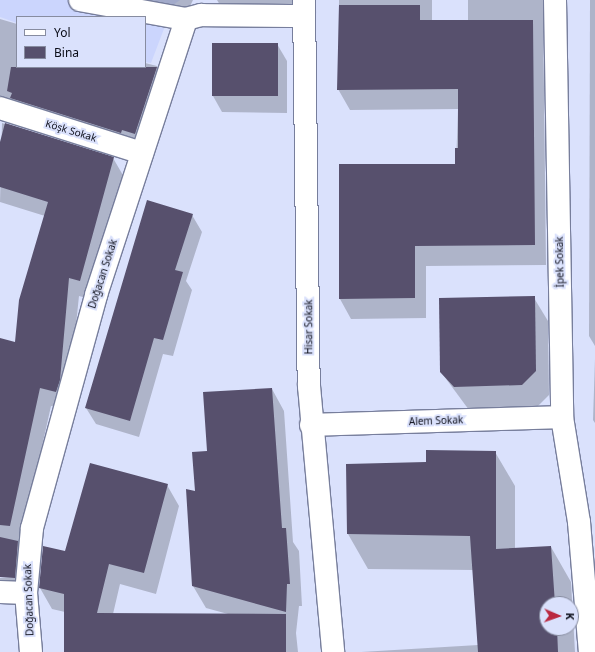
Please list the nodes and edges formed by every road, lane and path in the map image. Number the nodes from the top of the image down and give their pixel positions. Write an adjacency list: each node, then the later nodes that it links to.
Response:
1 (80, 0): 4 (street)
2 (555, 0): 7 (street, İpek Sokak)
3 (304, 8): 4 (street); 8 (street, Hisar Sokak)
4 (186, 19): 6 (street, Doğacan Sokak)
5 (0, 108): 6 (street, Köşk Sokak)
6 (142, 153): 11 (street, Doğacan Sokak)
7 (562, 417): 8 (street, Alem Sokak); 9 (street, İpek Sokak)
8 (311, 425): 13 (street, Hisar Sokak)
9 (587, 522): 14 (street, İpek Sokak)
10 (0, 592): 11 (street)
11 (26, 593): 12 (street, Doğacan Sokak)
12 (31, 652)
13 (334, 652)
14 (590, 652)

